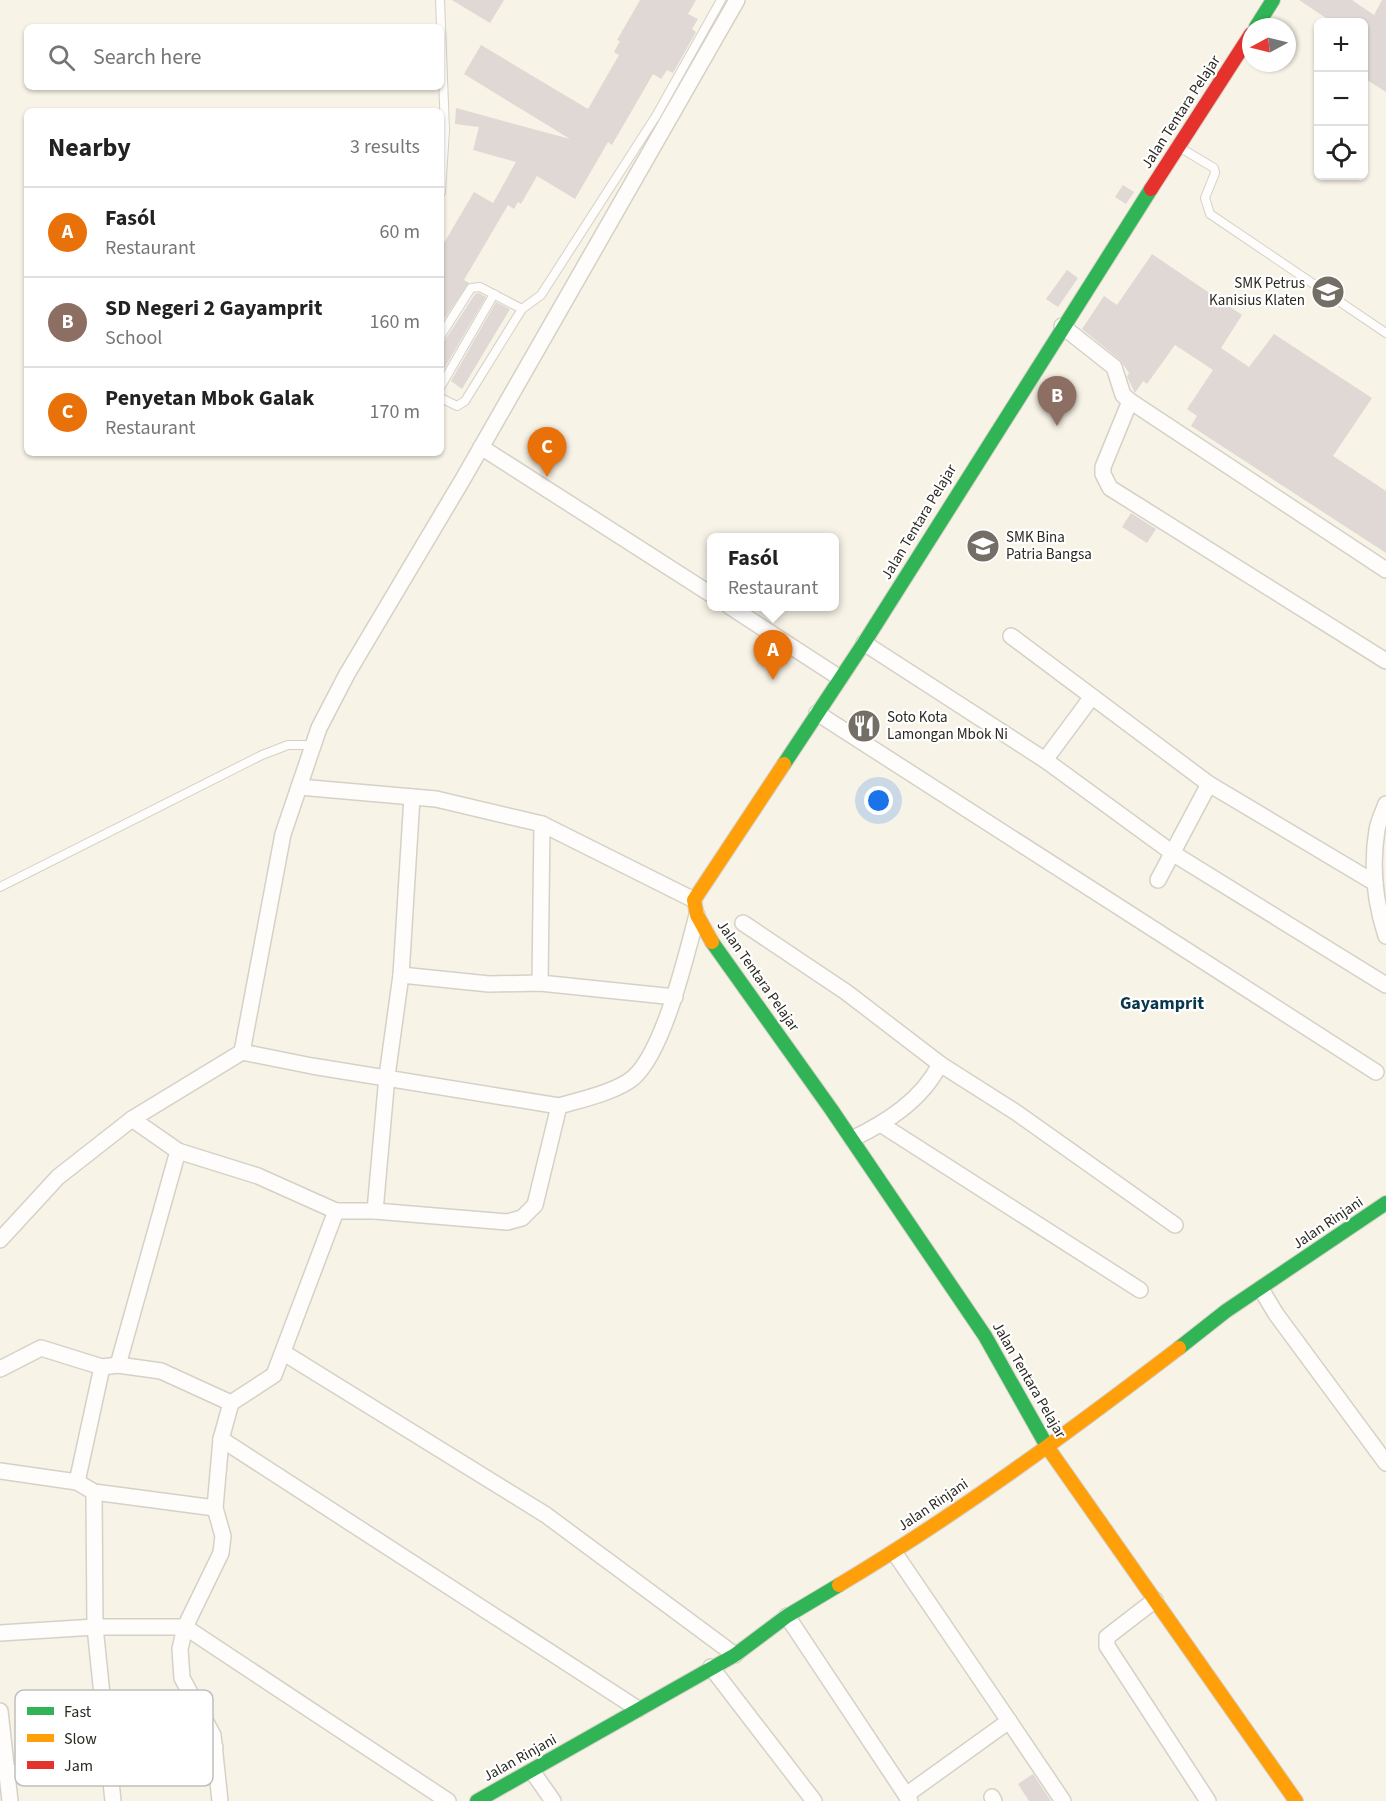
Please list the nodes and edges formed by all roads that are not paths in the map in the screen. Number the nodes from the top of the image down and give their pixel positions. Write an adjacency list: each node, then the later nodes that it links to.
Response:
1 (440, 0): 6 (lane)
2 (721, 0): 12 (lane)
3 (737, 0): 19 (street)
4 (1273, 0): 5 (main road)
5 (1262, 18)
6 (441, 24)
7 (1242, 48): 10 (main road, Jalan Tentara Pelajar)
8 (443, 90): 9 (lane)
9 (444, 146)
10 (1178, 146): 13 (main road, Jalan Tentara Pelajar); 15 (lane)
11 (495, 294): 12 (lane); 14 (lane); 16 (lane)
12 (522, 309): 17 (lane)
13 (1062, 326): 18 (street); 24 (main road, Jalan Tentara Pelajar)
14 (444, 330)
15 (1386, 333)
16 (444, 381)
17 (444, 400)
18 (1130, 401): 20 (street); 25 (street)
19 (482, 447): 21 (street); 29 (street)
20 (1386, 570)
21 (707, 592)
22 (737, 611): 26 (street)
23 (1011, 636): 27 (street)
24 (864, 643): 26 (main road, Jalan Tentara Pelajar); 30 (street)
25 (1386, 661)
26 (840, 678): 28 (main road, Jalan Tentara Pelajar)
27 (1091, 698): 30 (street); 31 (street)
28 (817, 713): 41 (main road, Jalan Tentara Pelajar); 50 (street)
29 (313, 745): 32 (street); 40 (lane)
30 (1045, 760): 37 (street)
31 (1209, 784): 37 (street); 39 (street)
32 (299, 788): 33 (street); 48 (street)
33 (412, 797): 35 (street); 44 (street)
34 (1386, 804): 36 (street)
35 (542, 824): 41 (street); 45 (street)
36 (1381, 828): 39 (street)
37 (1174, 854): 38 (street); 46 (street)
38 (1158, 879)
39 (1375, 883): 43 (street)
40 (0, 887)
41 (695, 908): 47 (street); 55 (main road, Jalan Tentara Pelajar)
42 (743, 923): 49 (street)
43 (1386, 936)
44 (401, 975): 45 (street); 51 (street)
45 (540, 983): 47 (street)
46 (1386, 985)
47 (675, 998): 52 (street)
48 (242, 1052): 51 (street); 53 (street)
49 (940, 1064): 54 (street); 60 (street)
50 (1376, 1072)
51 (387, 1076): 52 (street); 59 (street)
52 (559, 1106): 59 (street)
53 (132, 1119): 56 (street); 61 (street)
54 (882, 1125): 55 (street); 63 (street)
55 (852, 1140): 70 (main road, Jalan Tentara Pelajar)
56 (178, 1151): 58 (street); 65 (street)
57 (1386, 1203): 62 (main road, Jalan Rinjani)
58 (336, 1211): 59 (street); 64 (street)
59 (375, 1211)
60 (1175, 1225)
61 (0, 1240)
62 (1261, 1289): 70 (main road, Jalan Rinjani); 71 (street)
63 (1140, 1290)
64 (284, 1353): 68 (street); 82 (street)
65 (118, 1365): 66 (street); 68 (street)
66 (102, 1367): 67 (street); 73 (street)
67 (0, 1369)
68 (231, 1403): 69 (street)
69 (221, 1439): 75 (street); 86 (street)
70 (1048, 1448): 76 (main road, Jalan Rinjani); 77 (main road, Jalan Tentara Pelajar)
71 (1386, 1463)
72 (0, 1471): 73 (street)
73 (77, 1482): 74 (street)
74 (94, 1492): 75 (street); 79 (street)
75 (215, 1508): 80 (street)
76 (894, 1552): 78 (main road, Jalan Rinjani); 88 (street)
77 (1155, 1600): 104 (street); 105 (main road, Jalan Tentara Pelajar)
78 (787, 1616): 82 (main road, Jalan Rinjani); 95 (street)
79 (95, 1627): 80 (street); 81 (street); 84 (street)
80 (185, 1628): 85 (street); 99 (street)
81 (0, 1632)
82 (735, 1655): 83 (main road, Jalan Rinjani)
83 (711, 1667): 86 (main road, Jalan Rinjani); 102 (street)
84 (101, 1690)
85 (189, 1690)
86 (638, 1709): 92 (main road, Jalan Rinjani)
87 (0, 1711): 93 (street)
88 (1009, 1721): 95 (street); 103 (street)
89 (213, 1735): 90 (street)
90 (215, 1747): 98 (street)
91 (15, 1772): 93 (street)
92 (531, 1772): 100 (main road, Jalan Rinjani); 101 (street)
93 (8, 1773): 96 (street)
94 (111, 1786): 97 (street)
95 (908, 1798)
96 (10, 1801)
97 (113, 1801)
98 (220, 1801)
99 (448, 1801)
100 (477, 1801)
101 (553, 1801)
102 (814, 1801)
103 (1063, 1801)
104 (1208, 1801)
105 (1296, 1801)

